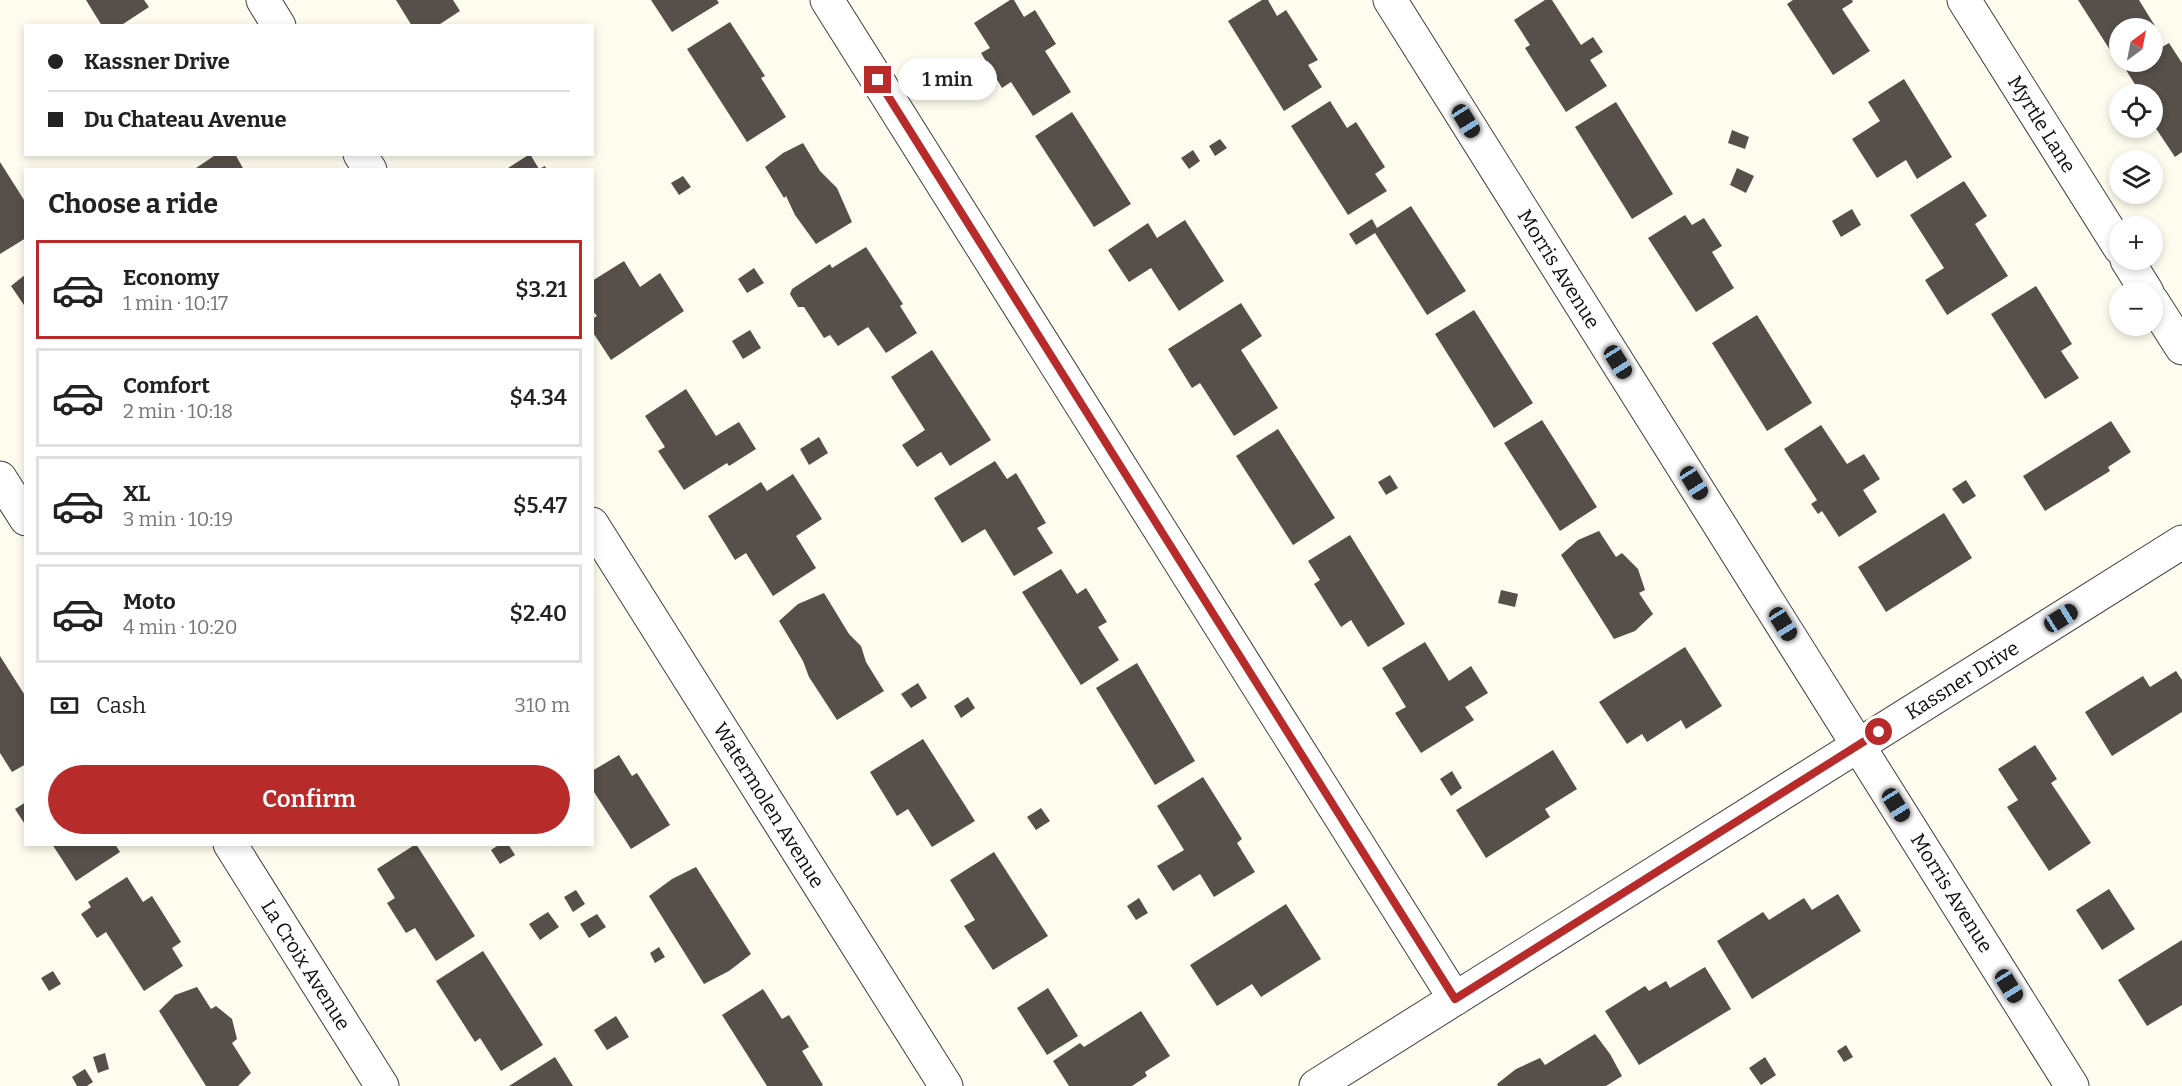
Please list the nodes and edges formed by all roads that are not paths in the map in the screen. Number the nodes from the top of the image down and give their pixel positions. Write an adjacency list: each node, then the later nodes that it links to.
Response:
1 (263, 0): 5 (street)
2 (827, 0): 15 (street)
3 (1390, 0): 13 (street, Morris Avenue)
4 (1964, 0): 6 (street, Myrtle Lane)
5 (278, 24)
6 (2109, 231)
7 (2163, 318): 8 (street)
8 (2182, 348)
9 (0, 478): 10 (street)
10 (24, 516)
11 (594, 527): 17 (street, Watermolen Avenue)
12 (2182, 542): 13 (street, Kassner Drive)
13 (1858, 745): 15 (street, Kassner Drive); 19 (street, Morris Avenue)
14 (231, 846): 16 (street, La Croix Avenue)
15 (1455, 999): 18 (street, Kassner Drive)
16 (382, 1086)
17 (946, 1086)
18 (1316, 1086)
19 (2072, 1086)

